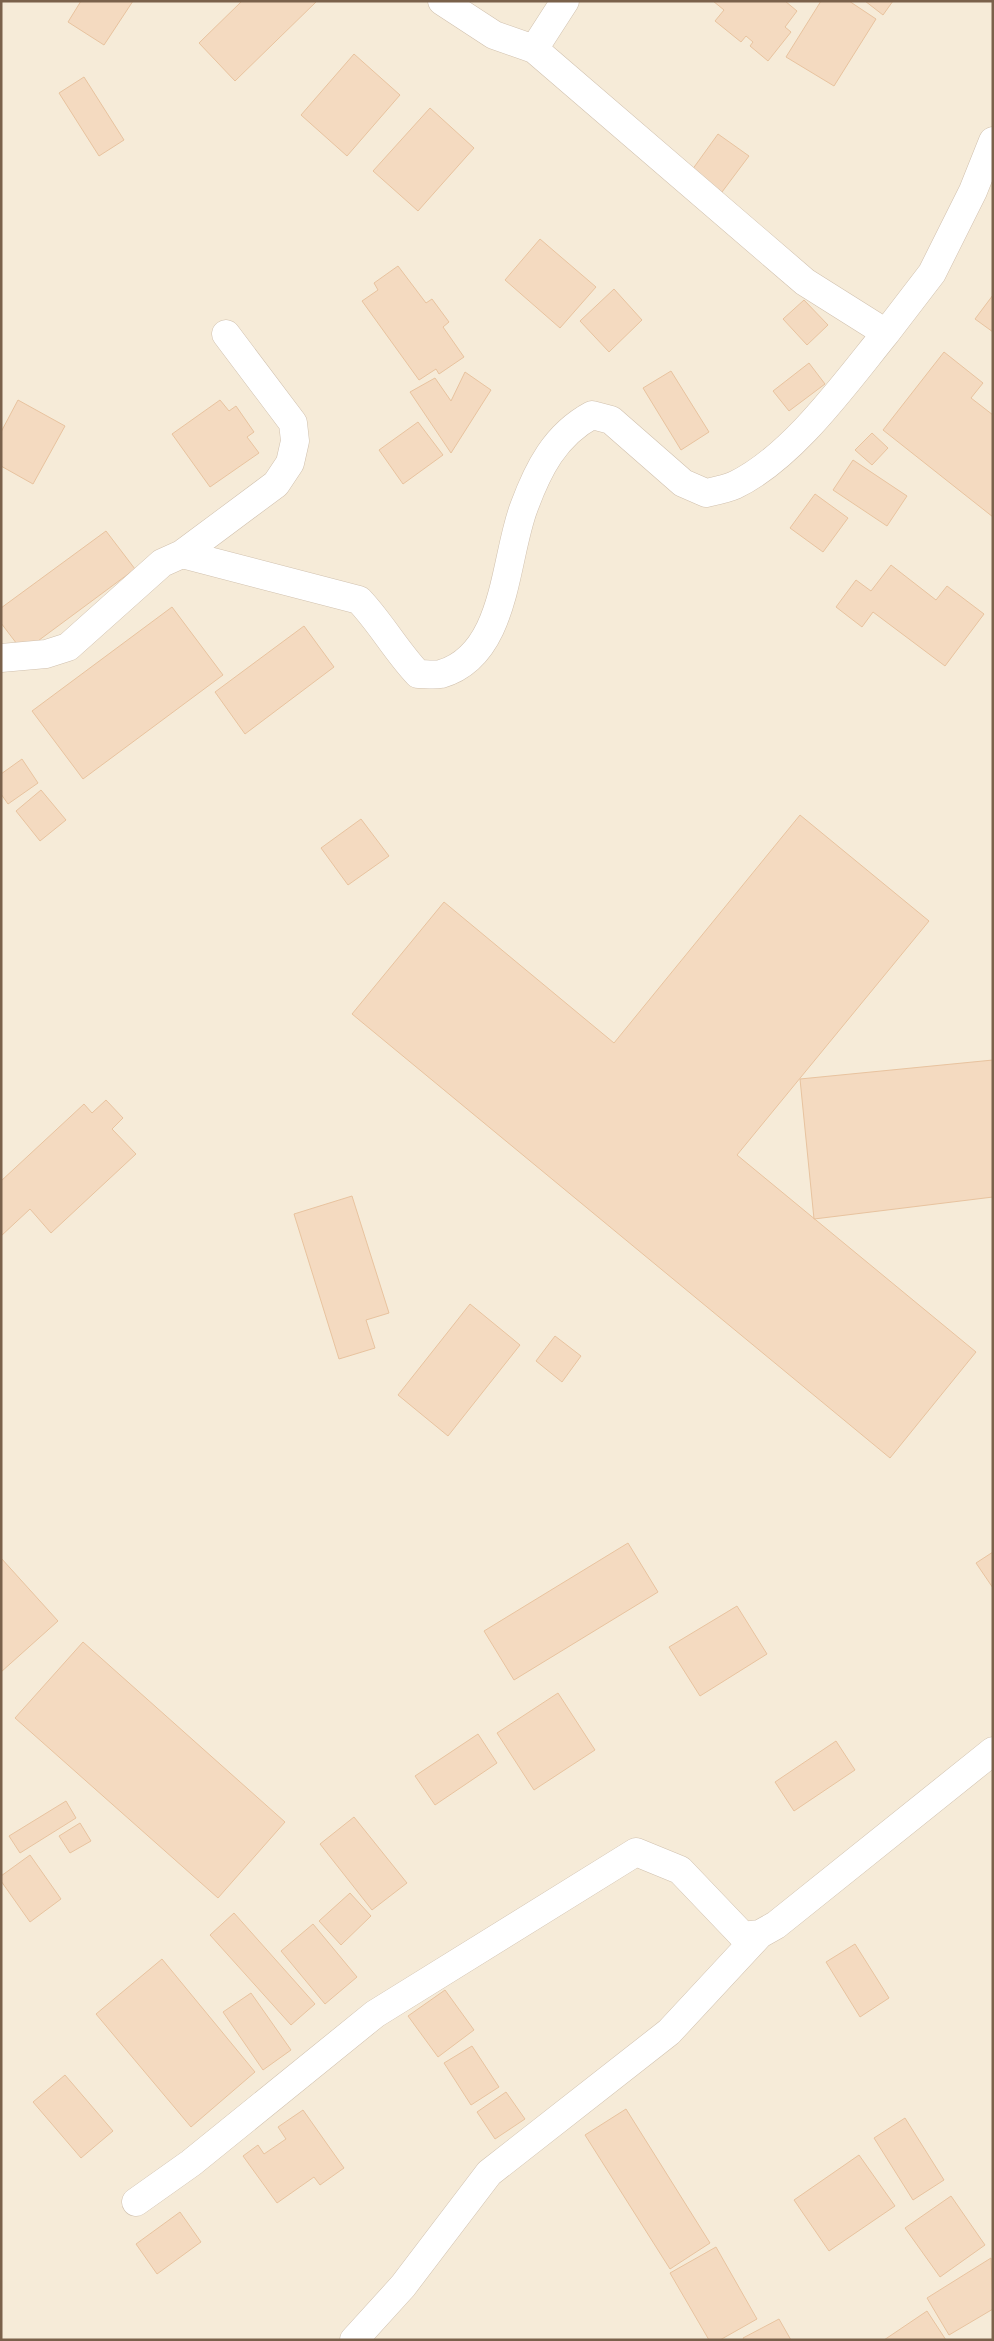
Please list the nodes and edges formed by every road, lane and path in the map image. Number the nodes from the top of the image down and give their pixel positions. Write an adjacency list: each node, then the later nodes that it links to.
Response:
1 (442, 1): 3 (street)
2 (565, 1): 3 (street)
3 (534, 49): 5 (street)
4 (993, 141): 5 (street)
5 (886, 333): 7 (street)
6 (226, 334): 7 (street)
7 (182, 554): 8 (street)
8 (1, 658)
9 (993, 1751): 10 (street)
10 (760, 1934): 11 (street); 12 (street)
11 (136, 2202)
12 (354, 2340)

